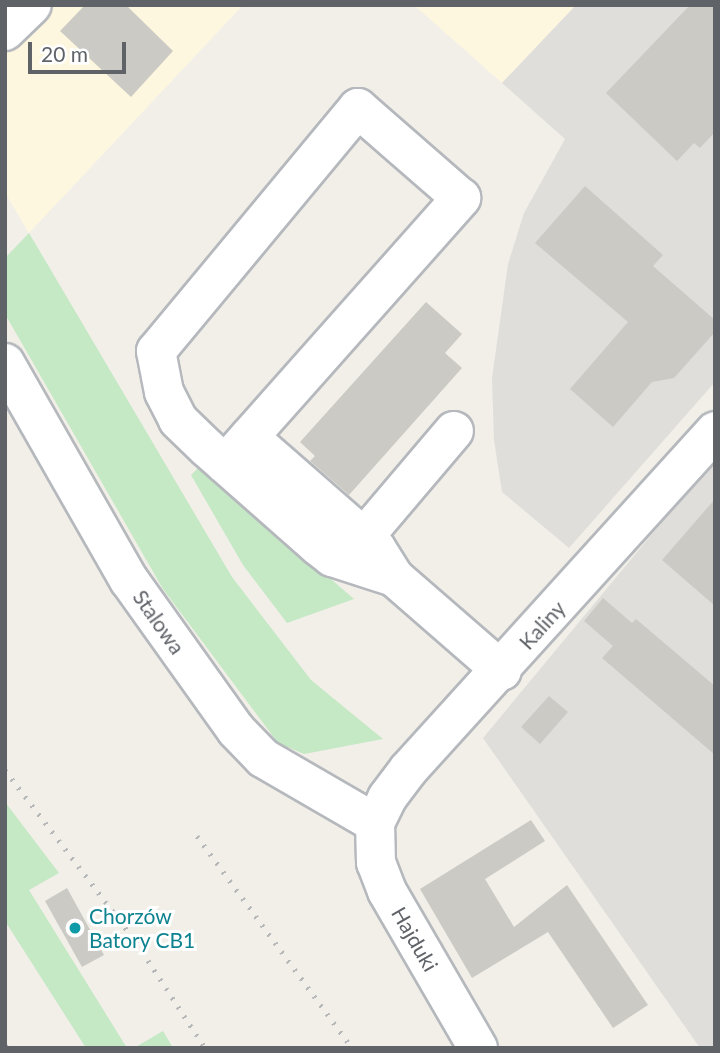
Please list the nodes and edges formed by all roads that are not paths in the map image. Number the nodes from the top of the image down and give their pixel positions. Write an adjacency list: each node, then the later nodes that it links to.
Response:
1 (32, 5): 2 (street)
2 (5, 32)
3 (5, 363): 10 (street, Stalowa)
4 (454, 431): 7 (street)
5 (715, 431): 9 (street, Kaliny)
6 (237, 450): 6 (street); 7 (street); 8 (street)
7 (364, 537): 8 (street)
8 (394, 577): 9 (street)
9 (502, 670): 10 (street, Kaliny)
10 (375, 823): 11 (street, Hajduki)
11 (478, 1048)

